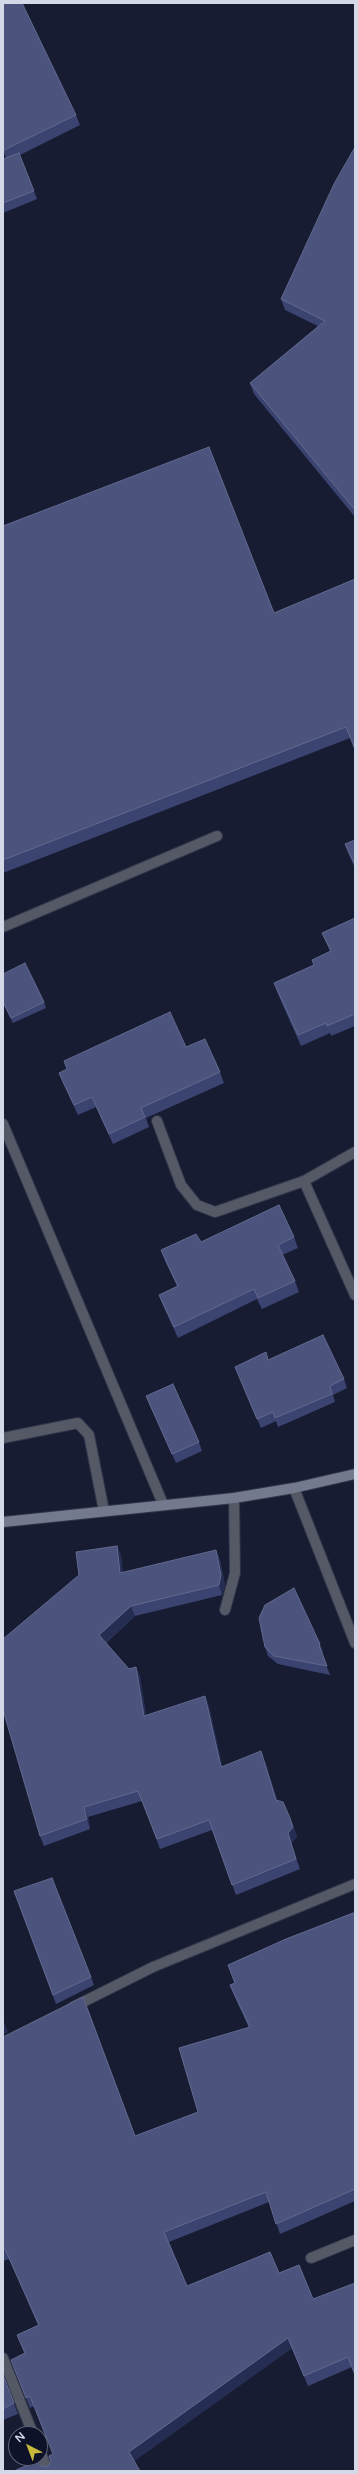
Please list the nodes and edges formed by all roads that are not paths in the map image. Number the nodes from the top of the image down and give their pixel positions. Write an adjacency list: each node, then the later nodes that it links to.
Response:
1 (217, 836): 2 (street)
2 (3, 927)
3 (157, 1121): 6 (street)
4 (3, 1124): 12 (street)
5 (355, 1152): 6 (street)
6 (304, 1181): 7 (street)
7 (355, 1295)
8 (3, 1438): 13 (street)
9 (355, 1474): 10 (street)
10 (294, 1488): 11 (street); 16 (street)
11 (234, 1498): 12 (street); 15 (street)
12 (163, 1504): 13 (street)
13 (104, 1511): 14 (street)
14 (3, 1522)
15 (225, 1610)
16 (355, 1643)
17 (355, 1884): 18 (street)
18 (65, 2011)
19 (355, 2240): 20 (street)
20 (311, 2258)
21 (3, 2358): 22 (street)
22 (30, 2426)

